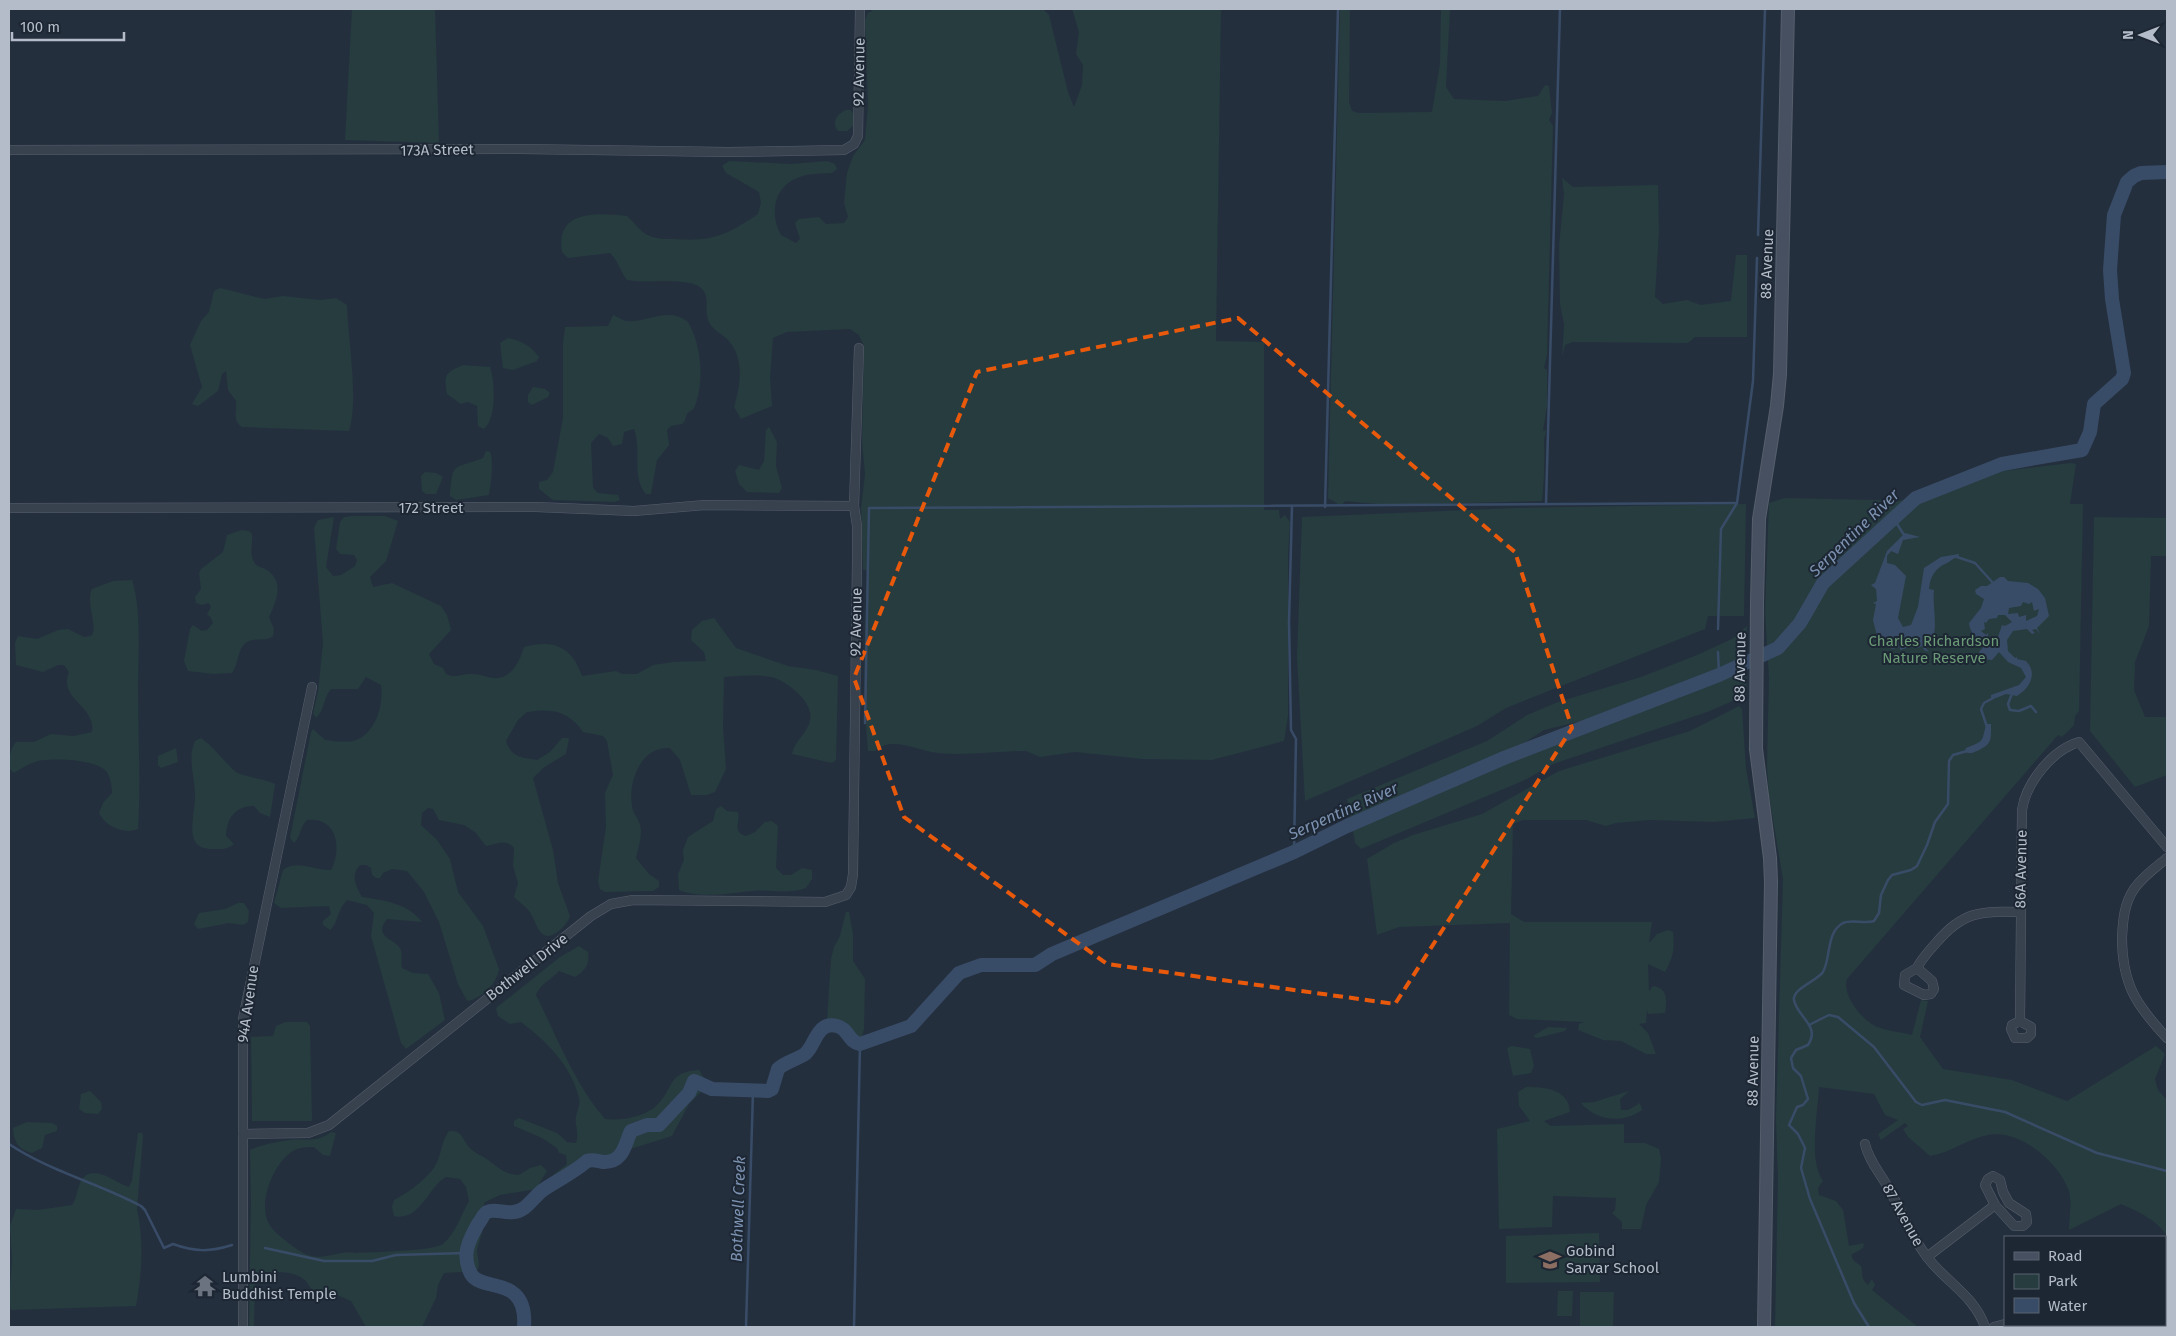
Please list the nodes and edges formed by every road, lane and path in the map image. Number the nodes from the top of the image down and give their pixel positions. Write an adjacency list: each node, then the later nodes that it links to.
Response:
1 (860, 9): 3 (street, 92 Avenue)
2 (1788, 9): 21 (main road, 88 Avenue)
3 (858, 136): 4 (street, 173A Street)
4 (9, 150)
5 (859, 348): 6 (street, 92 Avenue)
6 (854, 506): 7 (street, 172 Street); 11 (street, 92 Avenue)
7 (9, 508)
8 (312, 687): 16 (street, 94A Avenue)
9 (2167, 847): 12 (street, 86A Avenue)
10 (2167, 858): 15 (street)
11 (846, 896): 16 (street, Bothwell Drive)
12 (2020, 912): 13 (street); 14 (street, 86A Avenue)
13 (1917, 968)
14 (2020, 1020)
15 (2167, 1038)
16 (242, 1134): 20 (street, 94A Avenue)
17 (1865, 1144): 19 (street, 87 Avenue)
18 (1995, 1205): 18 (street); 19 (street)
19 (1927, 1257): 22 (street, 87 Avenue)
20 (243, 1327)
21 (1764, 1327)
22 (1985, 1327)

